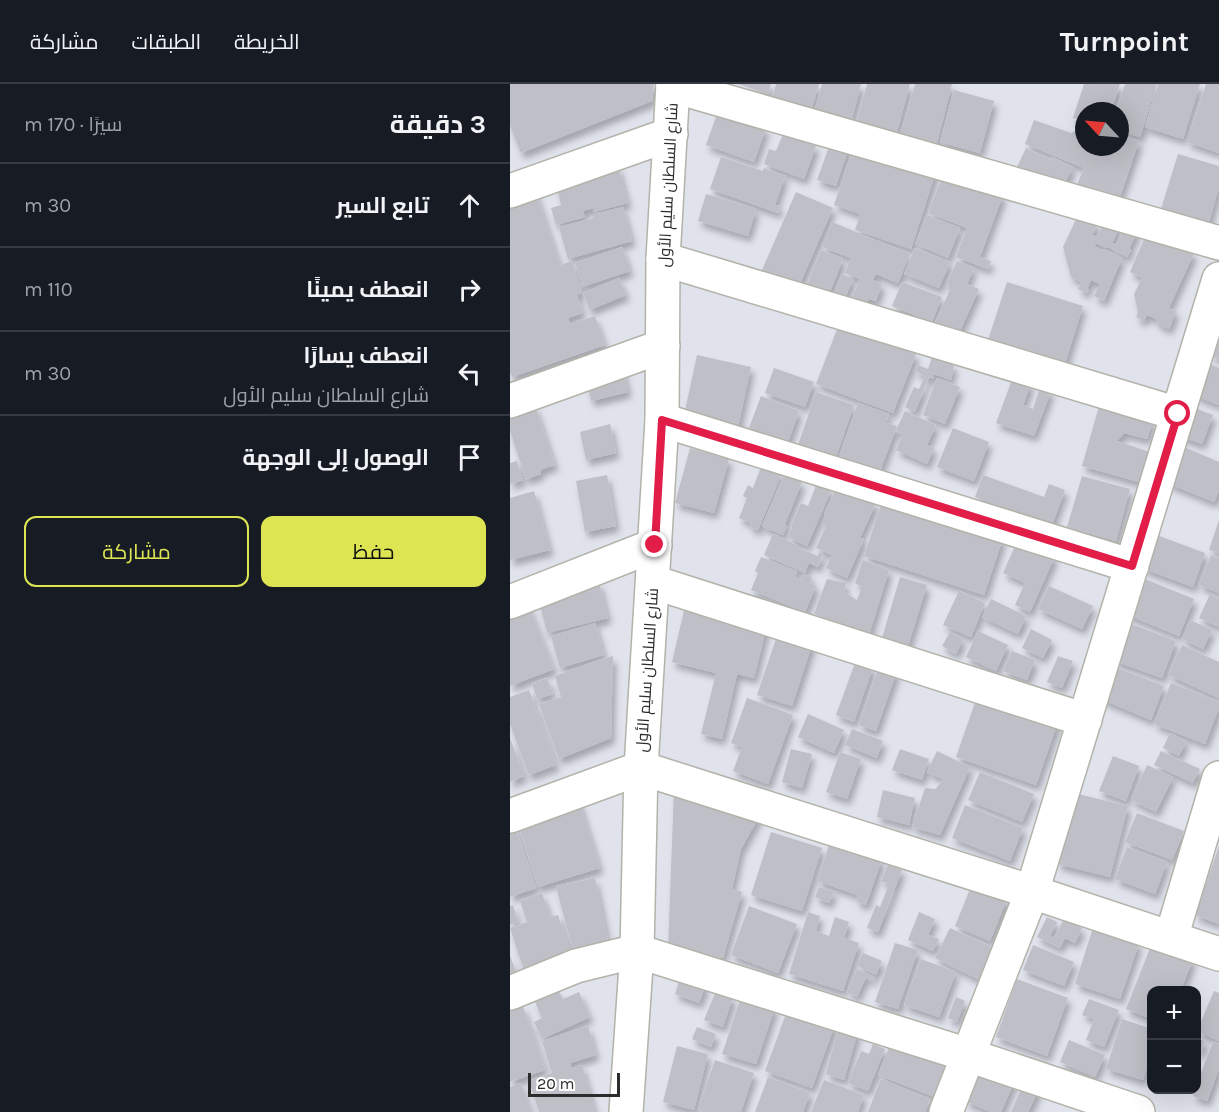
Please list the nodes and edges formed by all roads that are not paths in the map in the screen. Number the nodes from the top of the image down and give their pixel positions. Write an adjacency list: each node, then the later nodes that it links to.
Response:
1 (673, 85): 2 (street, شارع السلطان سليم الأول); 4 (street)
2 (671, 134): 3 (street); 5 (street, شارع السلطان سليم الأول)
3 (510, 191)
4 (1219, 243)
5 (663, 260): 7 (street, شارع السلطان سليم الأول); 9 (street)
6 (1219, 279): 9 (street)
7 (663, 346): 8 (street); 10 (street, شارع السلطان سليم الأول)
8 (510, 401)
9 (1178, 414): 12 (street)
10 (662, 420): 11 (street, شارع السلطان سليم الأول); 12 (street)
11 (655, 545): 13 (street, شارع السلطان سليم الأول); 14 (street)
12 (1132, 566): 15 (street)
13 (653, 582): 15 (street); 16 (street, شارع السلطان سليم الأول)
14 (510, 602)
15 (1085, 720): 19 (street)
16 (641, 768): 18 (street); 19 (street); 21 (street, شارع السلطان سليم الأول)
17 (1219, 778): 20 (street)
18 (510, 816)
19 (1032, 892): 20 (street); 24 (street)
20 (1171, 938): 22 (street)
21 (637, 951): 23 (street); 24 (street); 25 (street, شارع السلطان سليم الأول)
22 (1219, 954)
23 (510, 993)
24 (968, 1054): 26 (street); 27 (street)
25 (632, 1110)
26 (946, 1112)
27 (1138, 1112)

